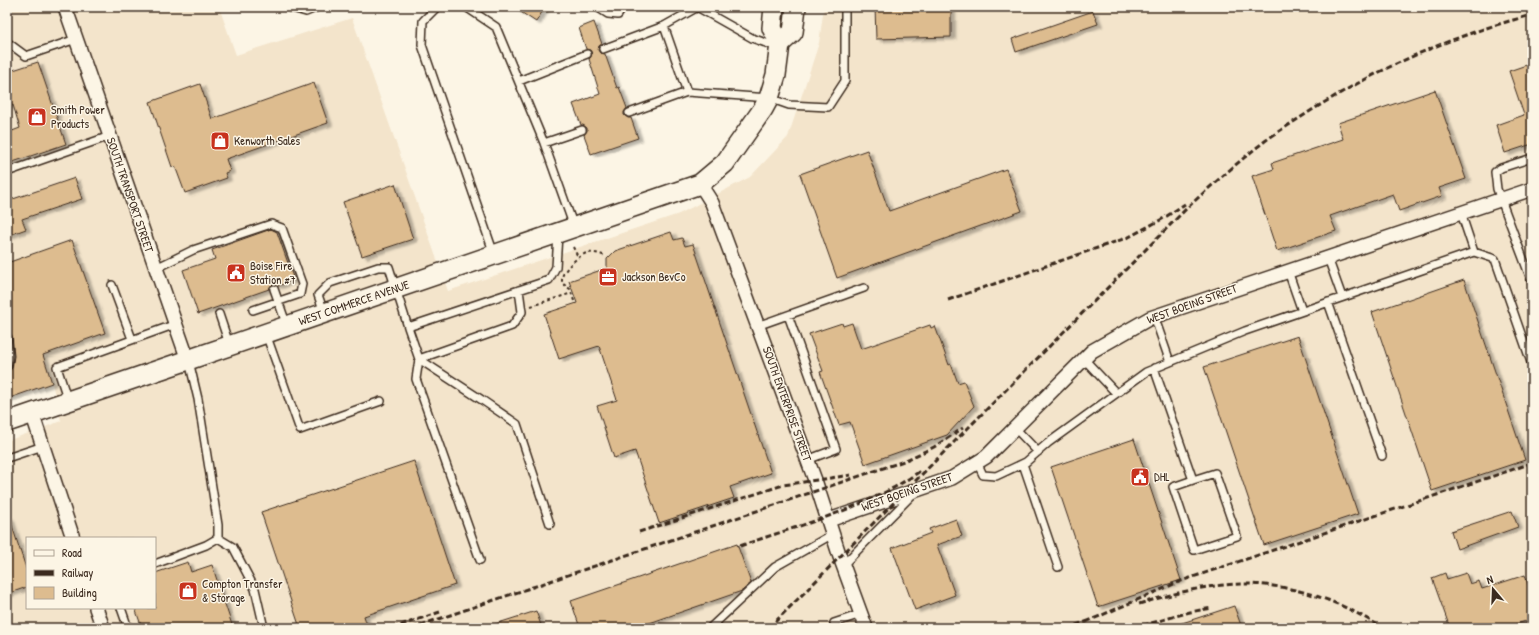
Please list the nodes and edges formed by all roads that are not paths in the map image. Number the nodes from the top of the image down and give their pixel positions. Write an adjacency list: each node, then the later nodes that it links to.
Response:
1 (65, 7): 13 (street, SOUTH TRANSPORT STREET)
2 (288, 7): 3 (lane)
3 (318, 7)
4 (437, 7): 33 (lane)
5 (466, 7): 18 (lane)
6 (597, 7): 7 (lane)
7 (623, 7)
8 (698, 7): 12 (lane); 15 (lane)
9 (774, 7): 15 (street)
10 (796, 7): 15 (street)
11 (845, 7): 20 (lane)
12 (664, 26): 16 (lane); 19 (lane)
13 (76, 39): 14 (lane); 23 (street, SOUTH TRANSPORT STREET)
14 (7, 42)
15 (780, 46): 20 (street)
16 (604, 49)
17 (587, 54): 18 (lane)
18 (519, 81): 24 (lane)
19 (687, 92): 20 (lane); 21 (lane)
20 (769, 98): 27 (street)
21 (629, 113)
22 (582, 130): 24 (lane)
23 (110, 136): 26 (lane); 35 (street, SOUTH TRANSPORT STREET)
24 (544, 143): 31 (lane)
25 (1532, 158): 29 (lane)
26 (7, 172)
27 (700, 184): 31 (street, WEST COMMERCE AVENUE); 54 (street, SOUTH ENTERPRISE STREET)
28 (1532, 189): 29 (street, WEST BOEING STREET)
29 (1501, 200): 30 (street, WEST BOEING STREET); 37 (lane)
30 (1461, 213): 32 (lane); 34 (street, WEST BOEING STREET)
31 (566, 230): 33 (street, WEST COMMERCE AVENUE); 42 (lane)
32 (1474, 252): 43 (lane); 64 (lane)
33 (494, 255): 41 (street, WEST COMMERCE AVENUE)
34 (1328, 258): 36 (street, WEST BOEING STREET); 43 (lane)
35 (156, 268): 44 (lane); 52 (street, SOUTH TRANSPORT STREET)
36 (1288, 271): 47 (lane); 51 (street, WEST BOEING STREET)
37 (1532, 282)
38 (112, 285): 58 (lane)
39 (274, 288): 44 (lane)
40 (864, 288): 50 (lane)
41 (395, 289): 48 (street, WEST COMMERCE AVENUE); 48 (lane); 55 (lane)
42 (519, 290): 55 (lane); 60 (lane)
43 (1342, 297): 45 (lane)
44 (278, 301): 46 (lane); 53 (lane)
45 (1328, 302): 47 (lane); 75 (lane)
46 (253, 310)
47 (1302, 311): 63 (lane)
48 (325, 313): 53 (street, WEST COMMERCE AVENUE)
49 (219, 314): 59 (lane)
50 (788, 315): 54 (lane); 77 (lane)
51 (1154, 316): 61 (street, WEST BOEING STREET); 63 (lane)
52 (176, 324): 58 (lane); 62 (street, SOUTH TRANSPORT STREET)
53 (287, 326): 56 (street, WEST COMMERCE AVENUE)
54 (757, 326): 77 (street, SOUTH ENTERPRISE STREET)
55 (408, 327): 60 (lane)
56 (266, 334): 59 (street, WEST COMMERCE AVENUE); 69 (lane)
57 (7, 337): 65 (lane)
58 (132, 340): 68 (lane)
59 (230, 346): 62 (street, WEST COMMERCE AVENUE)
60 (419, 359): 83 (lane); 87 (lane)
61 (1084, 359): 67 (lane); 72 (street, WEST BOEING STREET)
62 (188, 360): 68 (street, WEST COMMERCE AVENUE); 86 (lane)
63 (1170, 362): 66 (lane)
64 (1532, 365)
65 (7, 367)
66 (1154, 368): 67 (lane); 80 (lane)
67 (1116, 393): 74 (lane)
68 (68, 401): 70 (street, WEST COMMERCE AVENUE)
69 (381, 401)
70 (32, 413): 71 (street, WEST COMMERCE AVENUE); 73 (street)
71 (7, 422)
72 (1015, 428): 74 (lane); 78 (street, WEST BOEING STREET)
73 (43, 446): 76 (lane); 85 (street)
74 (1038, 452): 79 (lane)
75 (1382, 456)
76 (7, 458)
77 (807, 460): 82 (street, SOUTH ENTERPRISE STREET)
78 (977, 462): 79 (lane); 81 (street, WEST BOEING STREET)
79 (1022, 464): 90 (lane)
80 (1193, 480): 80 (lane)
81 (917, 489): 82 (street, WEST BOEING STREET); 89 (lane)
82 (829, 520): 84 (street, SOUTH ENTERPRISE STREET)
83 (550, 524)
84 (833, 534): 89 (street, SOUTH ENTERPRISE STREET); 97 (lane)
85 (73, 537)
86 (218, 538): 88 (lane); 96 (lane)
87 (480, 560)
88 (156, 564)
89 (843, 565): 93 (street, SOUTH ENTERPRISE STREET)
90 (1058, 567)
91 (96, 609): 94 (street)
92 (121, 609): 95 (lane)
93 (861, 614): 98 (lane); 99 (street, SOUTH ENTERPRISE STREET)
94 (103, 628)
95 (128, 628)
96 (264, 628)
97 (710, 628)
98 (836, 628)
99 (866, 628)

